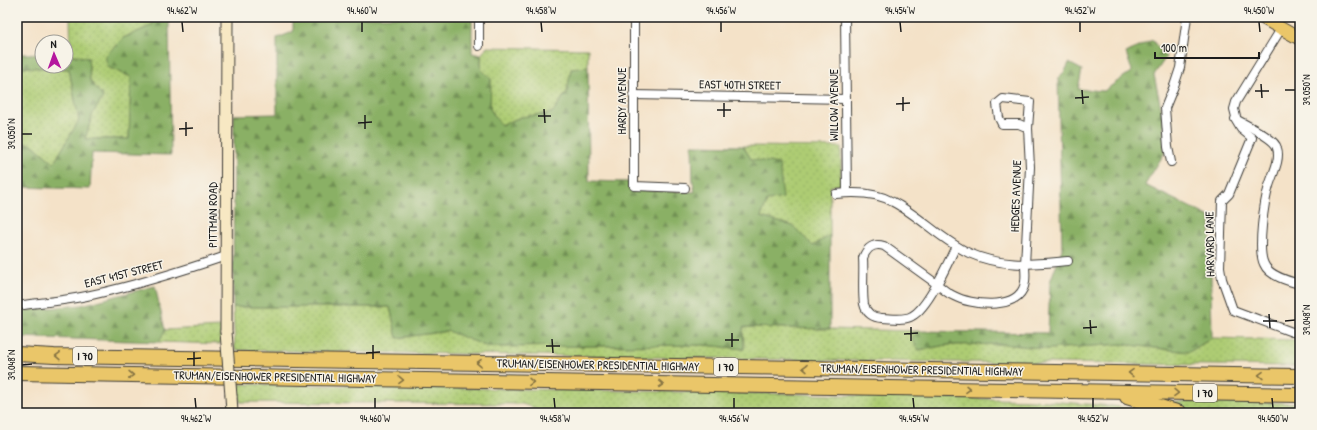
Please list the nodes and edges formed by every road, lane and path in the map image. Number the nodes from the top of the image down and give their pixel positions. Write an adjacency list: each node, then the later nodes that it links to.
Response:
1 (227, 17): 19 (street, PITTMAN ROAD)
2 (479, 17): 9 (street)
3 (634, 17): 10 (street, HARDY AVENUE)
4 (845, 17): 11 (street, WILLOW AVENUE)
5 (1187, 17): 14 (street)
6 (1261, 17): 7 (main road)
7 (1281, 29): 8 (main road); 12 (street)
8 (1300, 39)
9 (479, 46)
10 (633, 95): 11 (street, EAST 40TH STREET); 15 (street, HARDY AVENUE)
11 (846, 100): 16 (street, WILLOW AVENUE)
12 (1235, 119): 23 (street); 25 (street, HARVARD LANE)
13 (1028, 128): 13 (street, HEDGES AVENUE); 21 (street, HEDGES AVENUE)
14 (1171, 162)
15 (685, 188)
16 (847, 193): 17 (street); 18 (street)
17 (836, 194)
18 (956, 246): 21 (street); 22 (street)
19 (226, 256): 24 (street, EAST 41ST STREET); 31 (street, PITTMAN ROAD, bridge)
20 (1068, 261): 21 (street)
21 (1025, 265): 22 (street)
22 (937, 284): 22 (street)
23 (1300, 284)
24 (24, 305)
25 (1300, 332)
26 (17, 354): 28 (highway, TRUMAN/EISENHOWER PRESIDENTIAL HIGHWAY / I 70, one-way to 26)
27 (17, 373): 29 (highway, TRUMAN/EISENHOWER PRESIDENTIAL HIGHWAY / I 70, one-way to 29)
28 (1300, 376)
29 (1109, 392): 30 (highway, TRUMAN/EISENHOWER PRESIDENTIAL HIGHWAY / I 70, one-way to 30); 32 (highway)
30 (1300, 394)
31 (232, 413)
32 (1180, 413)

